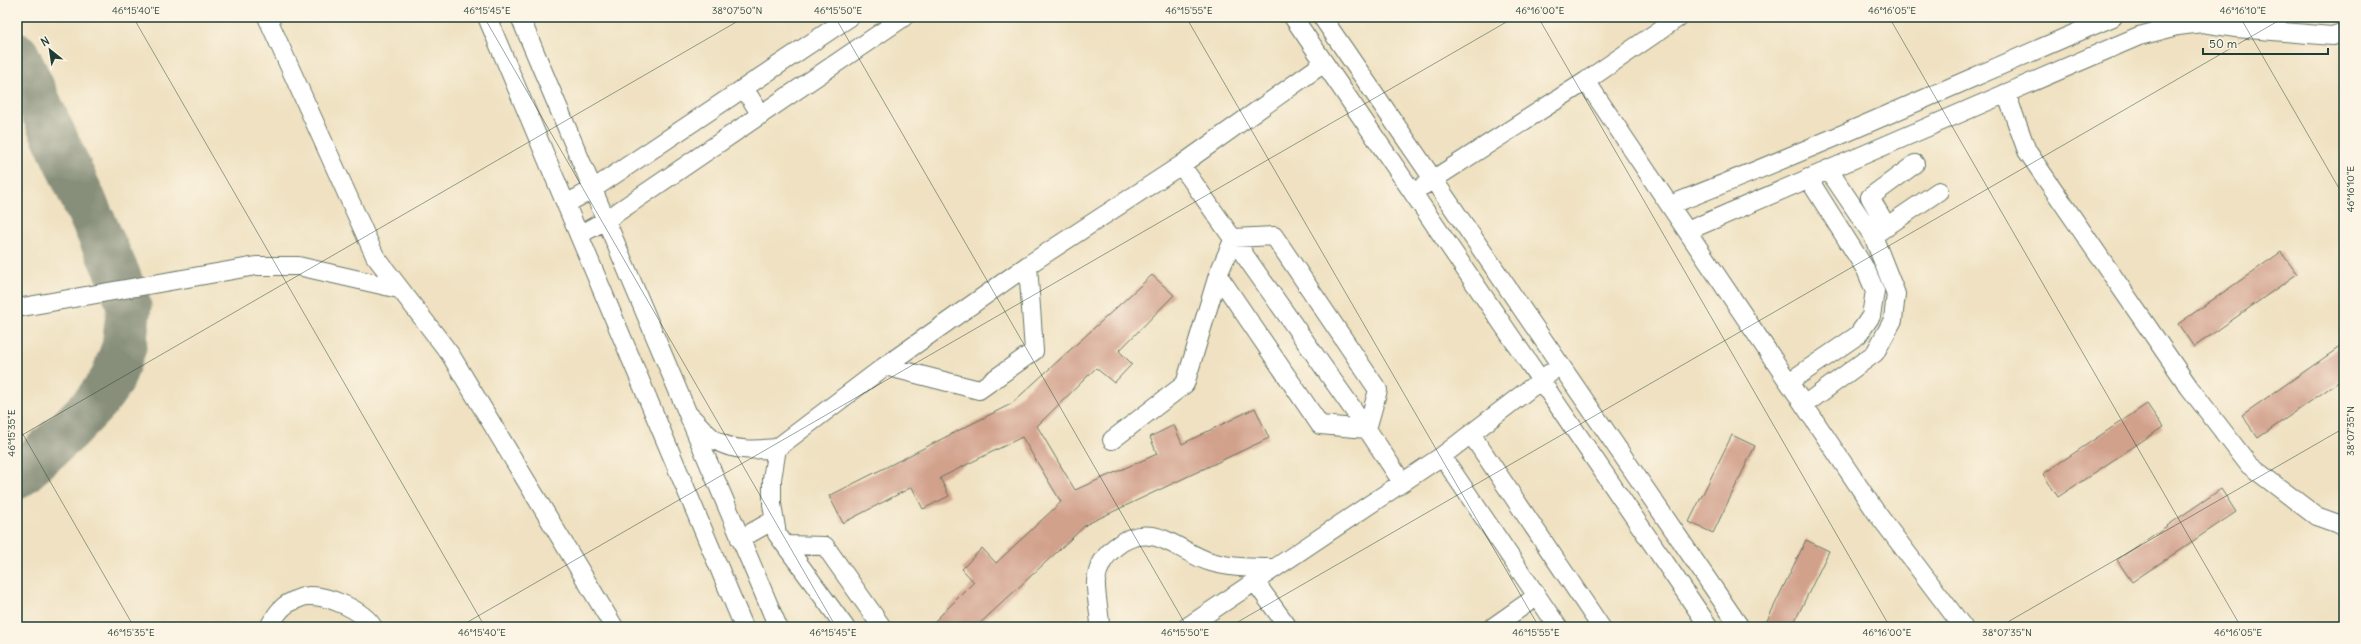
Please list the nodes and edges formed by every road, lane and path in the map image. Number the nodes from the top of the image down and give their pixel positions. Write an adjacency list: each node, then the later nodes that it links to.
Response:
1 (267, 17): 34 (lane)
2 (487, 17): 25 (lane)
3 (520, 17): 22 (lane)
4 (850, 17): 14 (lane)
5 (904, 17): 16 (lane)
6 (1293, 17): 12 (lane)
7 (1322, 17): 21 (lane)
8 (1679, 17): 13 (lane)
9 (2112, 17): 26 (lane)
10 (2202, 20): 11 (lane); 15 (lane)
11 (2344, 32)
12 (1324, 63): 18 (lane); 24 (lane)
13 (1586, 81): 21 (lane); 26 (lane)
14 (744, 88): 16 (lane); 22 (lane)
15 (2006, 93): 19 (lane); 49 (lane)
16 (761, 115): 27 (lane)
17 (1915, 164): 29 (lane)
18 (1181, 165): 31 (lane); 32 (lane)
19 (1828, 170): 20 (lane); 29 (lane)
20 (1808, 178): 28 (lane); 39 (lane)
21 (1433, 179): 24 (lane); 37 (lane)
22 (593, 189): 25 (lane); 27 (lane)
23 (1940, 191): 29 (lane)
24 (1413, 193): 38 (lane)
25 (566, 204): 30 (lane)
26 (1670, 205): 28 (lane)
27 (606, 220): 30 (lane); 41 (lane)
28 (1687, 231): 39 (lane)
29 (1880, 231): 40 (lane)
30 (579, 235): 58 (lane)
31 (1234, 238): 33 (lane); 42 (lane); 42 (lane)
32 (1028, 265): 36 (lane); 36 (lane)
33 (1218, 275): 42 (lane); 44 (lane)
34 (399, 289): 35 (lane); 57 (lane)
35 (17, 308)
36 (885, 366): 45 (lane)
37 (1561, 366): 38 (lane); 69 (lane)
38 (1540, 380): 43 (lane); 68 (lane)
39 (1789, 382): 40 (lane)
40 (1804, 405): 70 (lane)
41 (688, 414): 45 (lane); 50 (lane)
42 (1367, 429): 47 (lane)
43 (1471, 434): 46 (lane); 67 (lane)
44 (1112, 440)
45 (776, 448): 48 (lane)
46 (1442, 456): 47 (lane); 54 (lane)
47 (1402, 482): 52 (lane)
48 (774, 520): 50 (lane); 51 (lane)
49 (2344, 526)
50 (740, 539): 59 (lane)
51 (785, 545): 60 (lane); 61 (lane)
52 (1275, 568): 53 (lane); 62 (lane)
53 (1255, 582): 63 (lane); 64 (lane)
54 (1537, 596): 65 (lane); 66 (lane)
55 (269, 627): 56 (lane)
56 (373, 627)
57 (614, 627)
58 (744, 627)
59 (778, 627)
60 (845, 627)
61 (882, 627)
62 (1100, 627)
63 (1187, 627)
64 (1288, 627)
65 (1493, 627)
66 (1558, 627)
67 (1601, 627)
68 (1709, 627)
69 (1740, 627)
70 (1964, 627)

